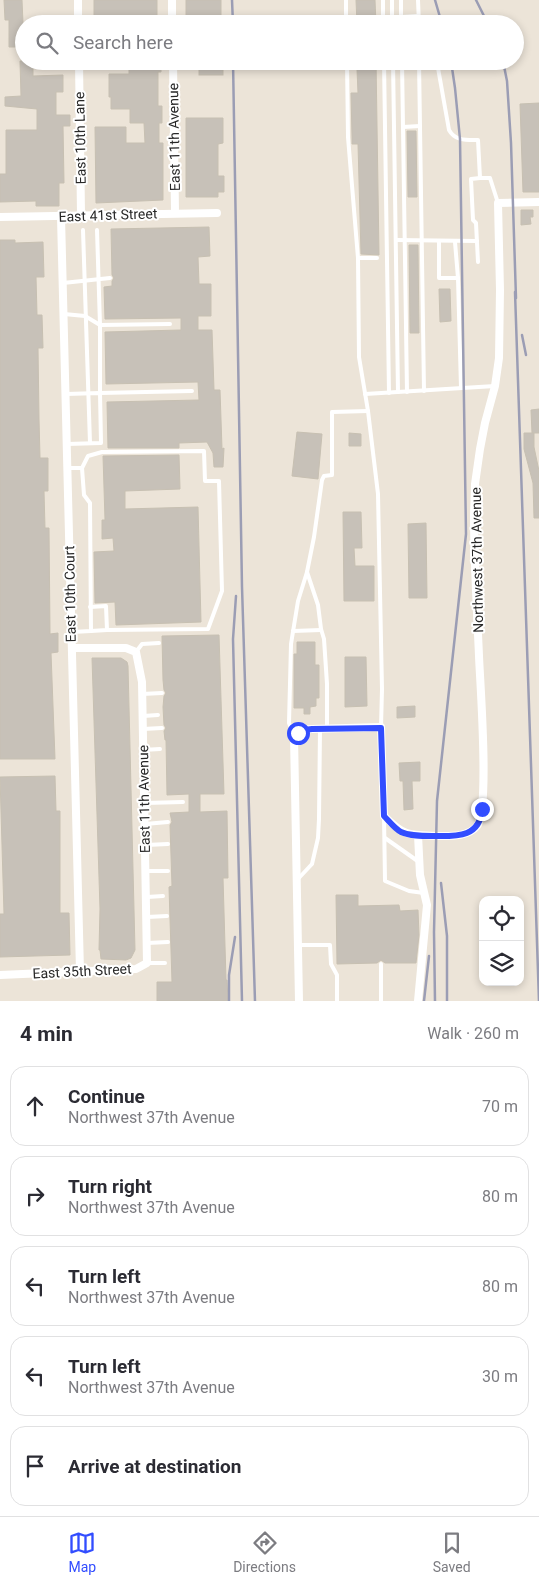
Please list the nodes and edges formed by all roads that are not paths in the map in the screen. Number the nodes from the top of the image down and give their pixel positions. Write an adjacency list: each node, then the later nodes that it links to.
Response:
1 (78, 0): 8 (street)
2 (172, 0): 9 (street)
3 (346, 0): 10 (lane)
4 (383, 0): 11 (lane)
5 (392, 0): 12 (lane)
6 (401, 0): 13 (lane)
7 (418, 0): 14 (lane)
8 (78, 15)
9 (172, 15)
10 (346, 15)
11 (383, 15)
12 (392, 15)
13 (401, 15)
14 (418, 15)
15 (78, 70): 32 (street, East 10th Lane)
16 (173, 70): 30 (street, East 11th Avenue)
17 (347, 70): 43 (lane)
18 (384, 70): 63 (lane)
19 (392, 70): 24 (lane)
20 (402, 70): 23 (lane)
21 (419, 70): 25 (lane)
22 (439, 70): 27 (lane)
23 (402, 100): 24 (lane); 26 (lane)
24 (393, 101): 37 (lane)
25 (420, 126): 26 (lane); 39 (lane)
26 (402, 127): 38 (lane)
27 (480, 178): 29 (lane); 41 (lane)
28 (539, 202): 29 (street)
29 (498, 203): 55 (street, Northwest 37th Avenue)
30 (175, 213): 31 (street, East 41st Street); 32 (street, East 41st Street)
31 (217, 213)
32 (81, 216): 33 (street, East 41st Street)
33 (61, 217): 34 (street, East 41st Street); 50 (street, East 10th Court)
34 (0, 218)
35 (83, 230): 49 (lane)
36 (97, 230): 48 (lane)
37 (396, 240): 38 (lane); 59 (lane)
38 (405, 240): 39 (lane); 60 (lane)
39 (422, 241): 40 (lane); 58 (lane)
40 (439, 241): 42 (lane); 47 (lane)
41 (477, 241): 42 (lane); 45 (lane)
42 (455, 242): 47 (lane)
43 (358, 258): 44 (lane); 65 (lane)
44 (377, 258)
45 (478, 262)
46 (110, 278): 48 (lane)
47 (458, 278): 56 (lane)
48 (98, 279): 49 (lane); 54 (lane)
49 (84, 281): 50 (lane); 52 (lane)
50 (63, 282): 51 (street, East 10th Court)
51 (64, 314): 52 (lane); 64 (street, East 10th Court)
52 (85, 316): 54 (lane); 61 (lane)
53 (170, 324): 54 (lane)
54 (100, 325): 62 (lane)
55 (495, 386): 56 (lane); 97 (street, Northwest 37th Avenue)
56 (460, 388): 58 (lane)
57 (192, 390): 62 (lane)
58 (424, 390): 60 (lane)
59 (398, 392): 60 (lane); 63 (lane)
60 (407, 392)
61 (88, 393): 62 (lane); 64 (lane); 67 (lane)
62 (100, 393): 67 (lane)
63 (389, 393): 65 (lane)
64 (66, 394): 68 (street, East 10th Court)
65 (365, 394): 66 (lane)
66 (368, 411): 71 (lane); 88 (lane)
67 (90, 443): 68 (lane)
68 (67, 444): 69 (street, East 10th Court)
69 (67, 468): 70 (lane); 77 (street, East 10th Court)
70 (82, 468): 72 (lane); 73 (lane)
71 (307, 572): 74 (lane); 76 (lane)
72 (90, 606): 73 (lane); 75 (lane)
73 (107, 630): 75 (lane)
74 (321, 630): 76 (lane); 87 (lane)
75 (91, 631): 77 (lane)
76 (294, 631): 89 (lane)
77 (71, 632): 79 (street, East 10th Court)
78 (159, 643): 80 (lane)
79 (72, 648): 80 (street); 116 (street, East 10th Court)
80 (136, 652): 82 (street, East 11th Avenue)
81 (162, 693): 82 (lane)
82 (142, 694): 84 (street, East 11th Avenue)
83 (158, 715): 84 (lane)
84 (143, 716): 85 (street, East 11th Avenue)
85 (143, 728): 86 (lane); 91 (street, East 11th Avenue)
86 (162, 728)
87 (324, 728): 88 (street); 89 (street); 104 (lane)
88 (381, 728): 94 (street)
89 (294, 736): 104 (street)
90 (160, 749): 91 (lane)
91 (143, 750): 93 (street, East 11th Avenue)
92 (183, 802): 93 (lane)
93 (145, 804): 96 (street, East 11th Avenue)
94 (384, 816): 97 (street, Northwest 37th Avenue); 98 (lane)
95 (168, 822): 96 (lane)
96 (145, 824): 100 (street, East 11th Avenue)
97 (418, 836): 101 (street)
98 (385, 838): 101 (lane); 105 (lane)
99 (168, 844): 100 (lane)
100 (146, 845): 102 (street, East 11th Avenue)
101 (419, 862): 105 (street)
102 (146, 871): 103 (lane); 107 (street, East 11th Avenue)
103 (168, 871)
104 (297, 880): 112 (street)
105 (425, 893): 121 (street)
106 (163, 896): 107 (lane)
107 (147, 897): 109 (street, East 11th Avenue)
108 (167, 916): 109 (lane)
109 (147, 917): 111 (street, East 35th Street)
110 (168, 942): 111 (lane)
111 (147, 943): 113 (street, East 35th Street)
112 (298, 945): 118 (street); 119 (lane)
113 (147, 963): 114 (lane); 116 (street, East 35th Street)
114 (165, 963)
115 (381, 964): 120 (lane)
116 (80, 971): 117 (street, East 35th Street)
117 (0, 975)
118 (299, 1001)
119 (337, 1001)
120 (381, 1001)
121 (418, 1001)

